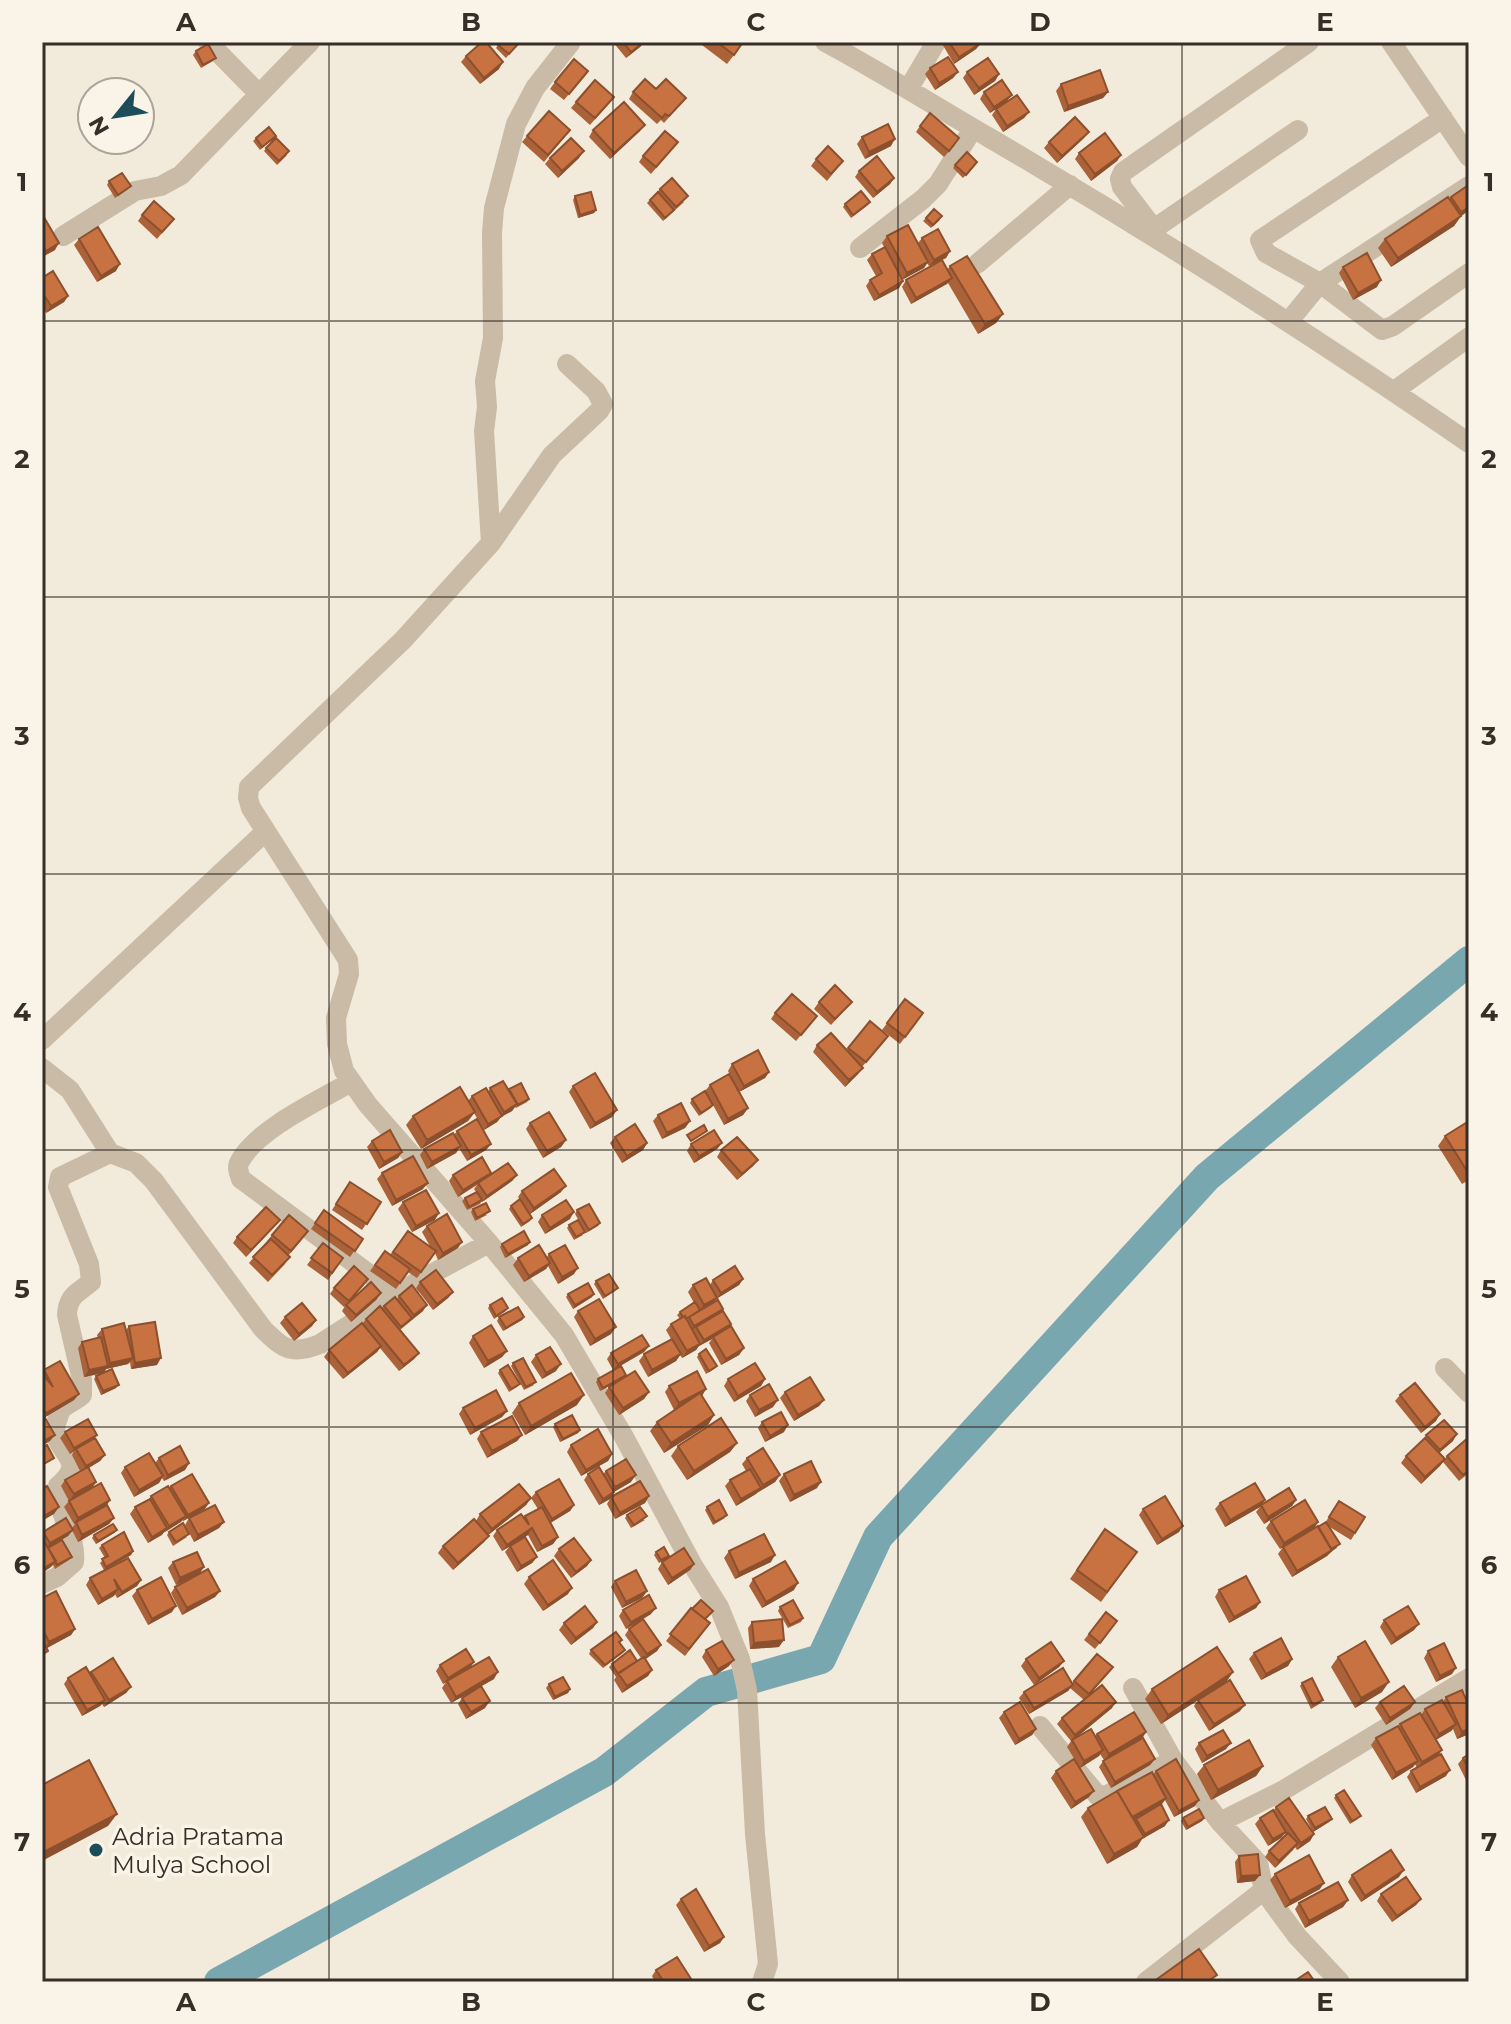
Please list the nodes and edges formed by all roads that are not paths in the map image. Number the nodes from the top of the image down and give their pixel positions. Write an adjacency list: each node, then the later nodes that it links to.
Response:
1 (208, 42): 9 (street)
2 (310, 42): 9 (street)
3 (571, 42): 27 (street)
4 (825, 42): 8 (street)
5 (936, 42): 8 (street)
6 (1309, 42): 16 (street)
7 (1391, 42): 10 (street)
8 (909, 88): 11 (street)
9 (258, 93): 17 (street)
10 (1443, 118): 13 (street); 21 (street)
11 (973, 129): 14 (street); 18 (street)
12 (1298, 130): 16 (street)
13 (1469, 155)
14 (1070, 185): 16 (street); 19 (street)
15 (1469, 186): 21 (street)
16 (1151, 231): 22 (street)
17 (63, 236)
18 (860, 248)
19 (977, 264)
20 (1469, 273): 21 (street)
21 (1320, 283): 22 (street)
22 (1289, 321): 25 (street)
23 (1469, 337): 25 (street)
24 (567, 364): 27 (street)
25 (1394, 391): 26 (street)
26 (1469, 443)
27 (491, 543): 28 (street)
28 (266, 831): 29 (street); 31 (street)
29 (42, 1040)
30 (42, 1068): 32 (street)
31 (351, 1082): 33 (street); 34 (street)
32 (110, 1153): 34 (street); 37 (street)
33 (489, 1243): 34 (street); 44 (street)
34 (396, 1294)
35 (1445, 1368): 36 (street)
36 (1469, 1393)
37 (42, 1584)
38 (1469, 1678): 42 (street)
39 (1133, 1688): 41 (street)
40 (1040, 1726): 41 (street)
41 (1173, 1760): 42 (street)
42 (1220, 1822): 43 (street)
43 (1264, 1890): 45 (street); 46 (street)
44 (762, 1982)
45 (1146, 1982)
46 (1340, 1982)

